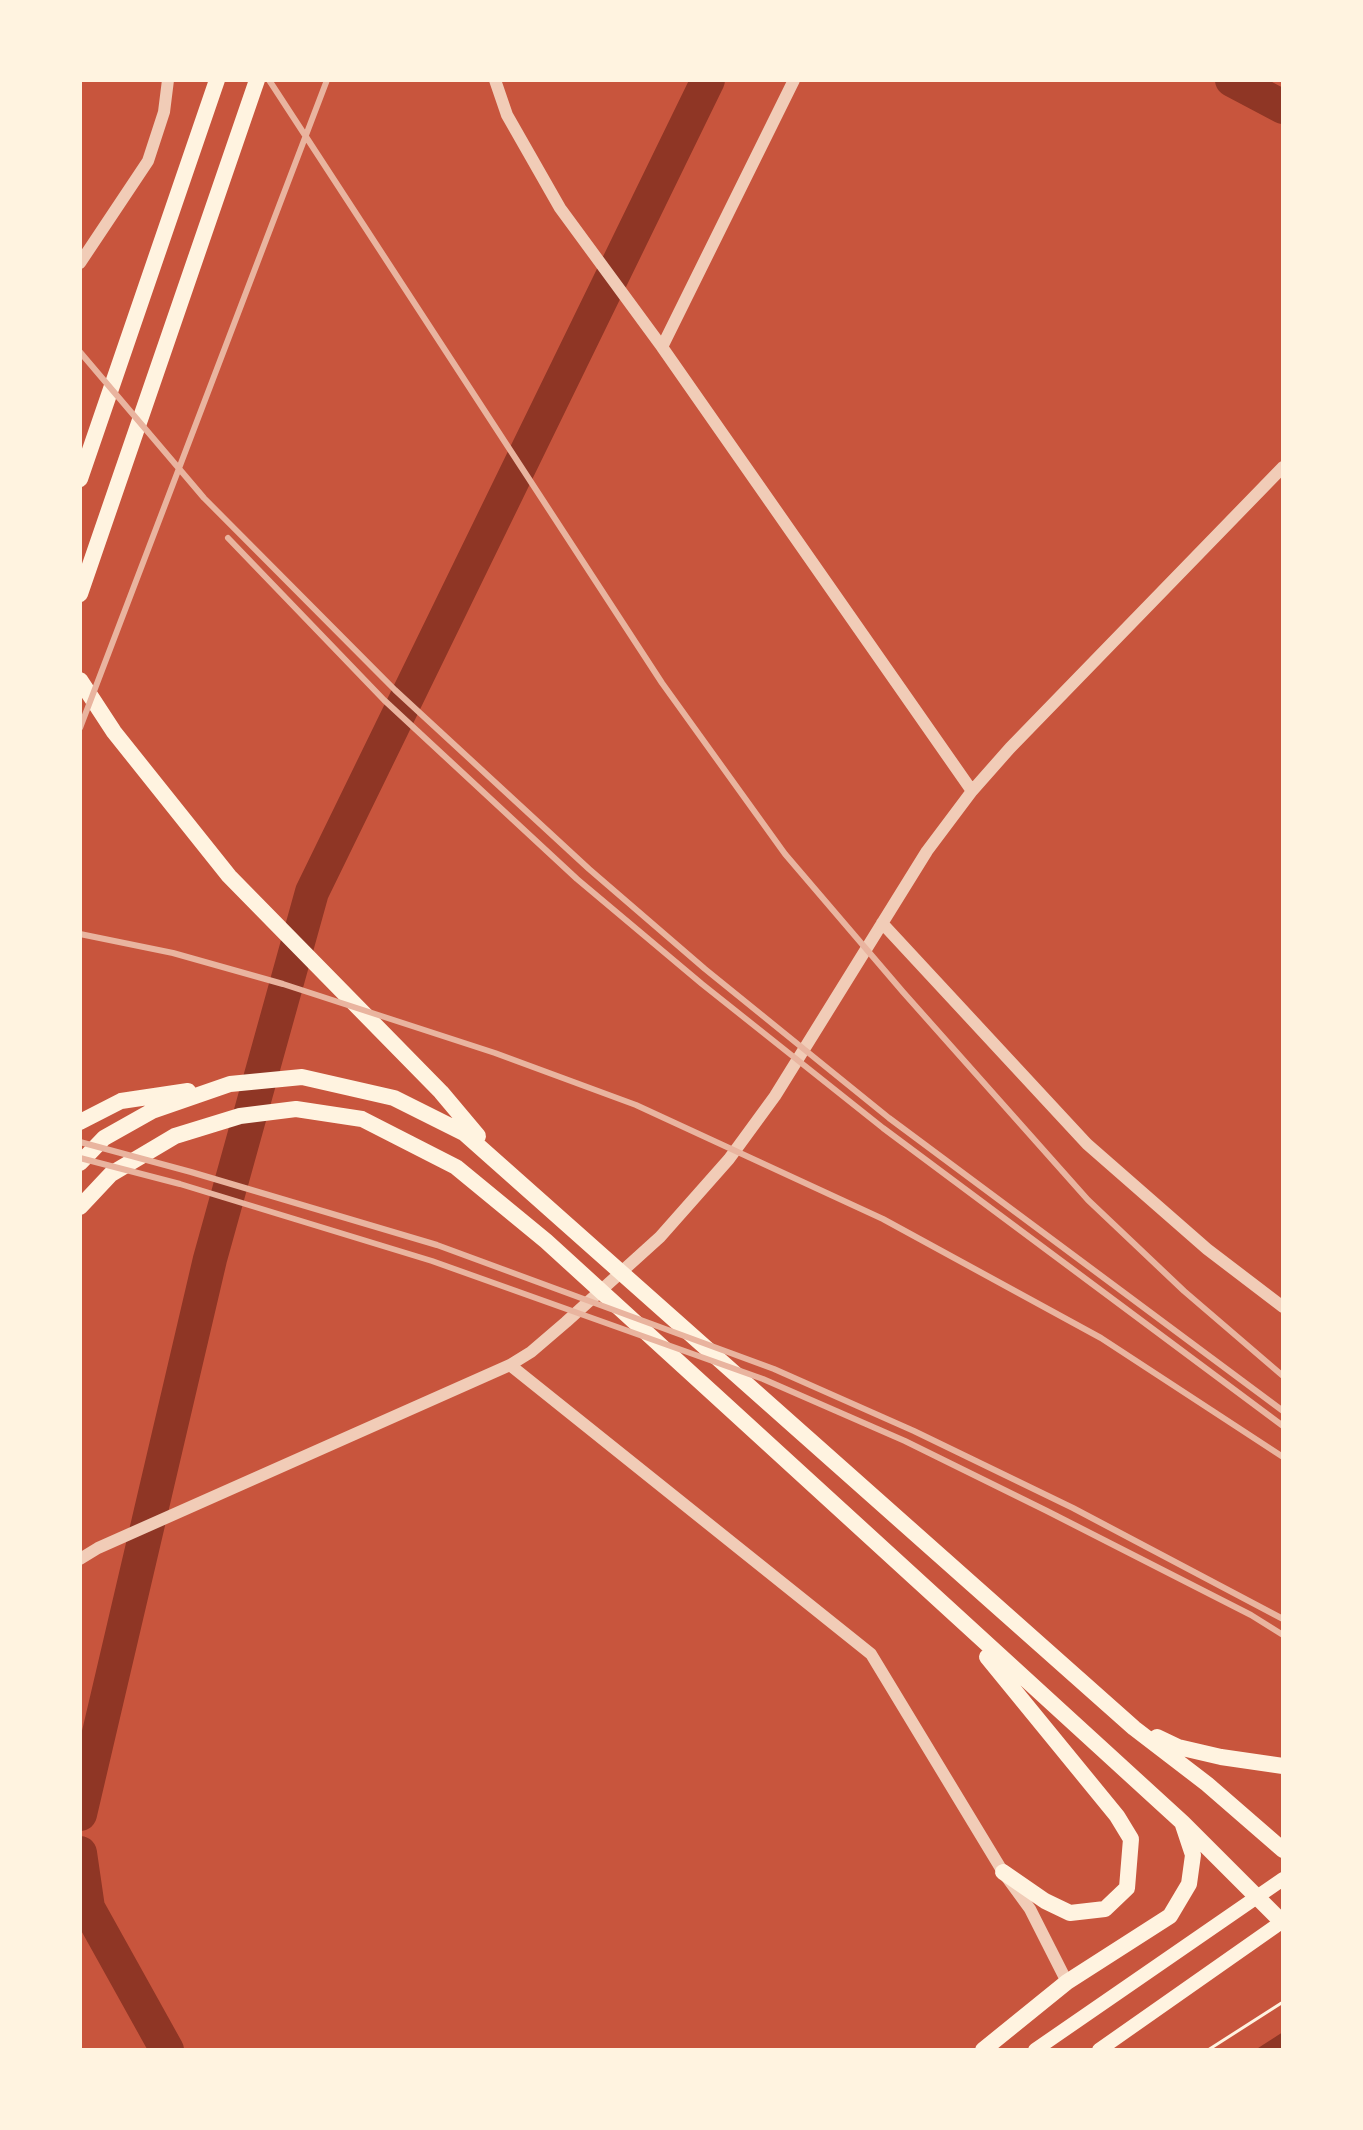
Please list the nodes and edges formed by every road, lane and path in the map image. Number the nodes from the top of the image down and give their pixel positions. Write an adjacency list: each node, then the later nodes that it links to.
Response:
1 (168, 80): 6 (street)
2 (217, 80): 9 (main road)
3 (257, 80): 10 (main road)
4 (495, 80): 7 (street)
5 (794, 80): 7 (street)
6 (80, 263)
7 (662, 347): 12 (street)
8 (1283, 467): 12 (street)
9 (80, 479)
10 (80, 594)
11 (80, 680): 17 (main road)
12 (972, 791): 13 (street)
13 (882, 923): 19 (street); 20 (street)
14 (230, 1084): 15 (main road); 16 (main road); 17 (main road)
15 (80, 1122)
16 (80, 1163)
17 (510, 1174): 23 (main road)
18 (80, 1207): 22 (main road)
19 (1283, 1307)
20 (510, 1365): 21 (street); 27 (street)
21 (80, 1559)
22 (957, 1618): 25 (main road); 27 (main road)
23 (1130, 1724): 24 (main road); 26 (main road)
24 (1283, 1766)
25 (1183, 1823): 29 (main road); 31 (main road)
26 (1283, 1850)
27 (1003, 1872): 31 (street)
28 (1283, 1879): 29 (main road)
29 (1258, 1897): 30 (main road); 34 (main road)
30 (1282, 1922): 35 (main road)
31 (1067, 1982): 33 (main road)
32 (1283, 2002): 36 (path)
33 (983, 2050)
34 (1035, 2050)
35 (1099, 2050)
36 (1208, 2050)

